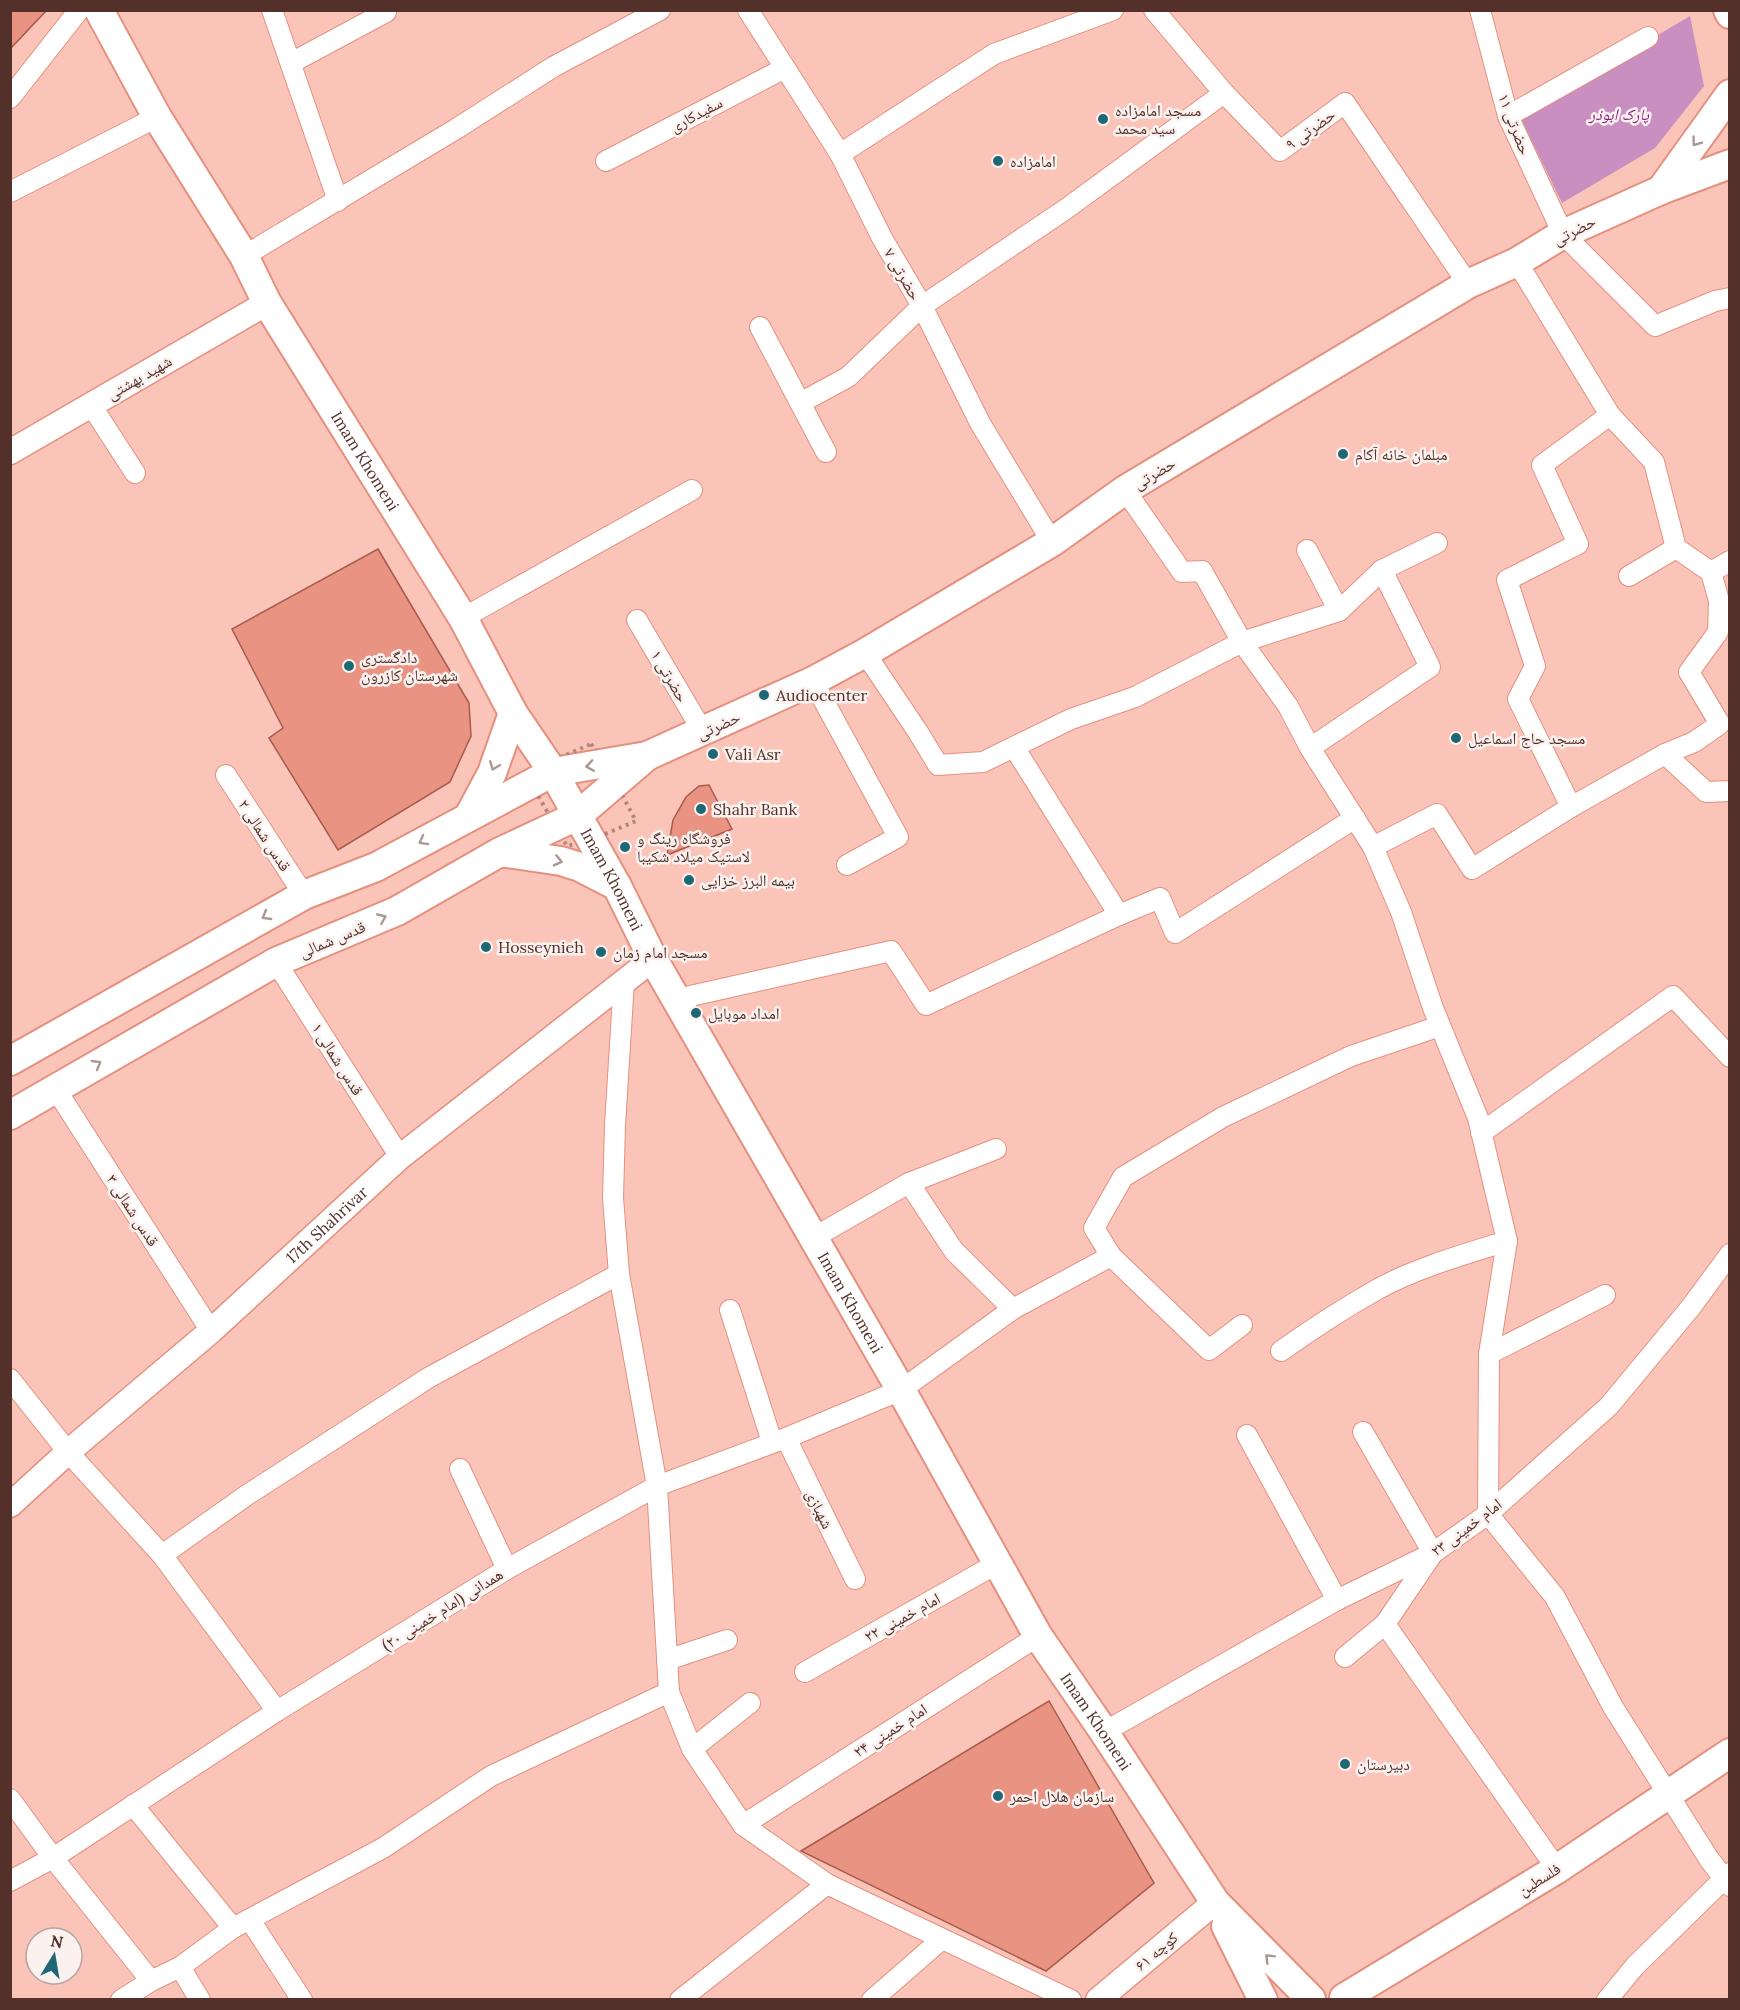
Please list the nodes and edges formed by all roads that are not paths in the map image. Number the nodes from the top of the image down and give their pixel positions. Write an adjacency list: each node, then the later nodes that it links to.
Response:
1 (79, 10): 15 (street)
2 (99, 10): 17 (main road, Imam Khomeni)
3 (272, 10): 11 (street)
4 (660, 10): 23 (street)
5 (748, 10): 12 (street, حضرتی ۷)
6 (1113, 10): 18 (street)
7 (1154, 10): 13 (street, حضرتی ۹)
8 (1479, 10): 16 (street, حضرتی ۱۱)
9 (386, 12): 11 (street)
10 (1648, 37): 16 (street)
11 (291, 63): 23 (street)
12 (785, 68): 18 (street, حضرتی ۷); 19 (street, سفیدکاری)
13 (1224, 93): 27 (street, حضرتی ۹); 30 (street)
14 (1730, 94): 21 (main road, حضرتی, one-way to 21)
15 (10, 98)
16 (1508, 116): 24 (street, حضرتی ۱۱)
17 (157, 117): 22 (street); 25 (main road, Imam Khomeni)
18 (840, 154): 30 (street, حضرتی ۷)
19 (606, 161)
20 (1730, 164): 21 (main road, حضرتی)
21 (1661, 189): 24 (main road, حضرتی)
22 (10, 192)
23 (338, 201): 25 (street)
24 (1563, 234): 26 (main road, حضرتی); 28 (street)
25 (244, 256): 29 (main road, Imam Khomeni)
26 (1517, 262): 27 (main road, حضرتی); 34 (street)
27 (1468, 284): 39 (main road, حضرتی)
28 (1730, 298)
29 (267, 303): 33 (street, شهید بهشتی); 49 (main road, Imam Khomeni)
30 (922, 306): 32 (street); 40 (street, حضرتی ۷)
31 (760, 327): 32 (street)
32 (800, 403): 36 (street)
33 (91, 405): 35 (street, شهید بهشتی); 37 (street)
34 (1610, 415): 42 (street); 63 (street)
35 (10, 452)
36 (826, 452)
37 (135, 473)
38 (692, 490): 49 (street)
39 (1125, 490): 40 (main road, حضرتی); 51 (street)
40 (1052, 542): 52 (main road, حضرتی)
41 (1437, 543): 45 (street)
42 (1676, 548): 46 (street); 47 (street)
43 (1307, 550): 48 (street)
44 (1730, 561): 46 (street)
45 (1382, 570): 48 (street); 57 (street)
46 (1711, 572): 58 (street)
47 (1629, 576)
48 (1339, 611): 51 (street)
49 (463, 618): 54 (main road, Imam Khomeni)
50 (637, 620): 55 (street, حضرتی ۱)
51 (1242, 642): 56 (street); 57 (street)
52 (865, 653): 53 (main road, حضرتی); 56 (street)
53 (813, 681): 55 (main road, حضرتی); 69 (street)
54 (513, 713): 60 (main road, Imam Khomeni); 64 (main road, one-way to 64)
55 (703, 732): 59 (main road, حضرتی)
56 (1014, 747): 72 (street)
57 (1310, 748): 66 (street)
58 (1665, 754): 62 (street); 63 (street)
59 (647, 756): 60 (main road, one-way to 60); 65 (main road, قدس شمالی)
60 (553, 772): 64 (main road); 65 (main road, Imam Khomeni)
61 (226, 775): 71 (street, قدس شمالی ۲)
62 (1730, 791)
63 (1570, 807): 67 (street)
64 (469, 816): 71 (main road, one-way to 71)
65 (577, 816): 68 (main road, قدس شمالی); 70 (main road, Imam Khomeni)
66 (1354, 818): 67 (street); 72 (street)
67 (1373, 847): 77 (street)
68 (500, 852): 70 (main road, one-way to 70); 74 (main road, قدس شمالی, one-way to 68)
69 (847, 865)
70 (617, 886): 73 (main road, Imam Khomeni)
71 (304, 895): 79 (main road, one-way to 79)
72 (1119, 915): 76 (street)
73 (653, 958): 75 (street, 17th Shahrivar); 76 (main road, Imam Khomeni)
74 (276, 962): 80 (main road, قدس شمالی, one-way to 74); 84 (street, قدس شمالی ۱)
75 (624, 981): 84 (street, 17th Shahrivar); 90 (street)
76 (677, 999): 86 (main road, Imam Khomeni)
77 (1440, 1026): 82 (street); 89 (street)
78 (1730, 1057): 82 (street)
79 (10, 1061)
80 (55, 1088): 81 (main road, قدس شمالی); 95 (street, ۳ قدس شمالی)
81 (10, 1116)
82 (1481, 1133): 87 (street)
83 (996, 1149): 85 (street)
84 (400, 1156): 95 (street, 17th Shahrivar)
85 (909, 1184): 86 (street); 92 (street)
86 (813, 1238): 99 (main road, Imam Khomeni)
87 (1507, 1241): 96 (street); 97 (street)
88 (1730, 1254): 107 (street, امام خمینی ۲۳)
89 (1111, 1256): 92 (street, همدانی (امام خمینی ۲۰)); 94 (street)
90 (619, 1274): 105 (street); 109 (street)
91 (1605, 1295): 97 (street)
92 (1013, 1309): 99 (street, همدانی (امام خمینی ۲۰))
93 (730, 1310): 102 (street, شهبازی)
94 (1242, 1324)
95 (211, 1331): 103 (street, 17th Shahrivar)
96 (1281, 1351)
97 (1489, 1354): 107 (street)
98 (10, 1379): 103 (street)
99 (901, 1390): 102 (street, همدانی (امام خمینی ۲۰)); 110 (main road, Imam Khomeni)
100 (1363, 1432): 108 (street)
101 (1247, 1435): 113 (street)
102 (779, 1440): 105 (street, همدانی (امام خمینی ۲۰)); 112 (street, شهبازی)
103 (68, 1452): 106 (street, 17th Shahrivar); 109 (street)
104 (460, 1469): 111 (street)
105 (657, 1486): 111 (street, همدانی (امام خمینی ۲۰)); 118 (street)
106 (10, 1505)
107 (1488, 1514): 108 (street, امام خمینی ۲۳); 126 (street)
108 (1433, 1554): 113 (street, امام خمینی ۲۳); 114 (street)
109 (162, 1555): 122 (street)
110 (998, 1563): 115 (main road, Imam Khomeni); 119 (street, امام خمینی ۲۲)
111 (507, 1569): 122 (street, همدانی (امام خمینی ۲۰))
112 (855, 1579)
113 (1337, 1600): 123 (street, امام خمینی ۲۳)
114 (1385, 1624): 117 (street); 131 (street)
115 (1038, 1636): 123 (main road, Imam Khomeni); 129 (street, امام خمینی ۲۴)
116 (727, 1640): 118 (street)
117 (1345, 1657)
118 (667, 1660): 120 (street)
119 (805, 1672)
120 (669, 1692): 124 (street); 136 (street)
121 (750, 1703): 124 (street)
122 (277, 1711): 128 (street, همدانی (امام خمینی ۲۰))
123 (1104, 1732): 135 (main road, Imam Khomeni)
124 (692, 1749): 129 (street)
125 (1730, 1753): 126 (main road, فلسطین)
126 (1668, 1794): 131 (main road, فلسطین); 132 (street)
127 (10, 1799): 130 (street)
128 (134, 1805): 130 (street, همدانی (امام خمینی ۲۰)); 136 (street)
129 (743, 1824): 134 (street)
130 (53, 1858): 133 (street, همدانی (امام خمینی ۲۰)); 139 (street)
131 (1557, 1869): 141 (main road, فلسطین)
132 (1728, 1879): 150 (street)
133 (10, 1881)
134 (827, 1884): 137 (street); 145 (street)
135 (1215, 1902): 140 (main road, Imam Khomeni, one-way to 135); 148 (street, کوچه ۶۱); 149 (main road, Imam Khomeni)
136 (241, 1924): 138 (street); 144 (street)
137 (942, 1939): 146 (street); 147 (street)
138 (180, 1967): 139 (street); 143 (street)
139 (151, 1981): 142 (street)
140 (1310, 1999): 141 (main road)
141 (1346, 1999)
142 (121, 2000)
143 (200, 2000)
144 (302, 2000)
145 (680, 2000)
146 (872, 2000)
147 (1071, 2000)
148 (1098, 2000)
149 (1263, 2000)
150 (1607, 2000)

